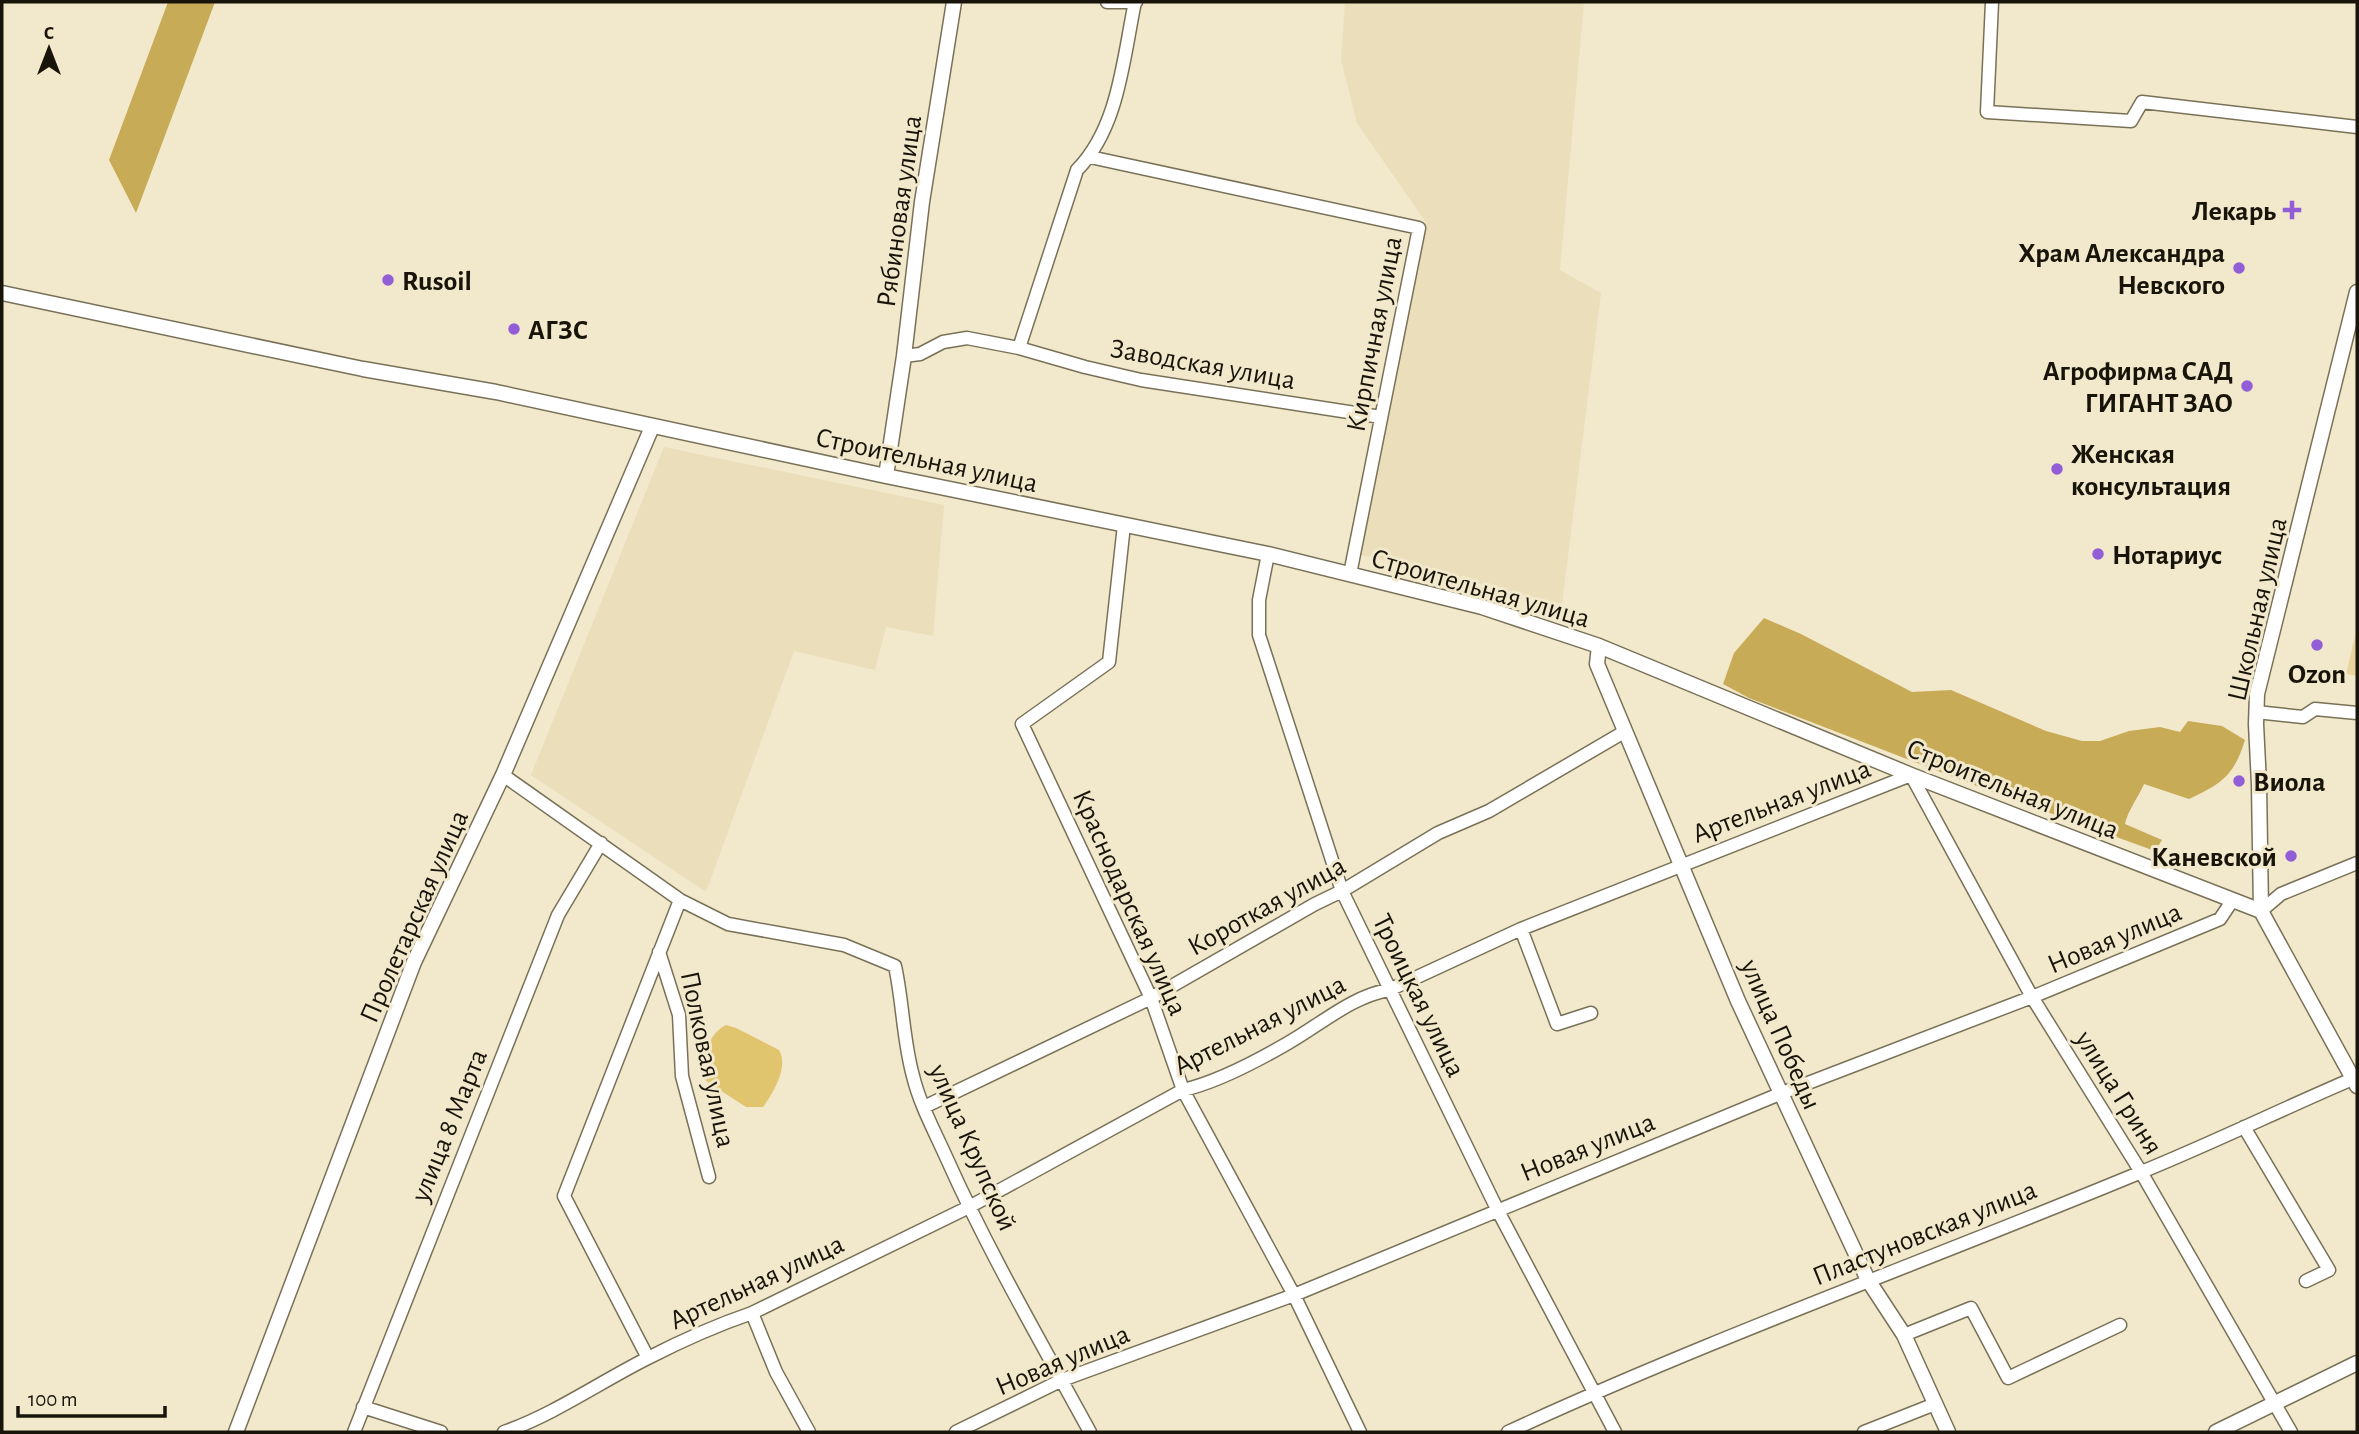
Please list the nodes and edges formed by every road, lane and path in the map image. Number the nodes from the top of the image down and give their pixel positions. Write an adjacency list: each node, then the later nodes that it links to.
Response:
1 (954, 2): 10 (street, Рябиновая улица)
2 (1107, 2): 3 (street)
3 (1135, 2): 6 (street)
4 (1992, 2): 5 (street)
5 (2357, 127)
6 (1090, 158): 9 (street); 11 (street, Кирпичная улица)
7 (2357, 292): 18 (street, Школьная улица)
8 (2, 293): 12 (street, Строительная улица)
9 (1019, 348): 10 (street, Заводская улица); 11 (street, Заводская улица)
10 (904, 356): 13 (street, Рябиновая улица)
11 (1381, 417): 16 (street, Кирпичная улица)
12 (652, 427): 13 (street, Строительная улица); 21 (street, Пролетарская улица)
13 (886, 476): 14 (street, Строительная улица)
14 (1124, 525): 15 (street, Строительная улица); 34 (street, Краснодарская улица)
15 (1268, 555): 16 (street, Строительная улица); 26 (street, Троицкая улица)
16 (1350, 574): 17 (street, Строительная улица)
17 (1599, 646): 20 (street, улица Победы); 22 (street, Строительная улица)
18 (2256, 712): 19 (street); 29 (street, Школьная улица)
19 (2357, 713)
20 (1624, 732): 25 (street, улица Победы); 26 (street, Короткая улица)
21 (503, 775): 23 (street, улица Крупской); 59 (street, Пролетарская улица)
22 (1911, 775): 25 (street, Артельная улица); 28 (street, Строительная улица); 33 (street, улица Гриня)
23 (601, 843): 27 (street, улица Крупской); 57 (street, улица 8 Марта)
24 (2357, 863): 29 (street)
25 (1682, 865): 30 (street, Артельная улица); 38 (street, улица Победы)
26 (1342, 891): 32 (street, Троицкая улица); 34 (street, Короткая улица)
27 (680, 900): 31 (street, Артельная улица); 39 (street, улица Крупской)
28 (2232, 901): 29 (street, Строительная улица); 33 (street, Новая улица)
29 (2261, 911): 36 (street, Школьная улица)
30 (1521, 929): 32 (street, Артельная улица); 35 (street)
31 (659, 952): 42 (street, Полковая улица); 51 (street, Артельная улица)
32 (1389, 990): 37 (street, Артельная улица); 44 (street, Троицкая улица)
33 (2032, 997): 38 (street, Новая улица); 41 (street, улица Гриня)
34 (1151, 998): 37 (street, Краснодарская улица); 39 (street, Короткая улица)
35 (1591, 1013)
36 (2356, 1080): 40 (street, Пластуновская улица)
37 (1183, 1090): 43 (street, Артельная улица); 47 (street, Краснодарская улица)
38 (1782, 1093): 44 (street, Новая улица); 45 (street, улица Победы)
39 (924, 1107): 43 (street, улица Крупской)
40 (2244, 1127): 41 (street, Пластуновская улица); 46 (street)
41 (2141, 1172): 45 (street, Пластуновская улица); 56 (street, улица Гриня)
42 (709, 1177)
43 (968, 1207): 48 (street, Артельная улица); 53 (street, улица Крупской)
44 (1497, 1209): 47 (street, Новая улица); 54 (street, Троицкая улица)
45 (1868, 1280): 50 (street, улица Победы); 54 (street, Пластуновская улица)
46 (2306, 1281)
47 (1294, 1295): 53 (street, Новая улица); 66 (street, Краснодарская улица)
48 (752, 1313): 51 (street, Артельная улица); 63 (street)
49 (2120, 1325): 50 (street)
50 (1904, 1335): 55 (street, улица Победы)
51 (648, 1358): 58 (street, Артельная улица)
52 (2357, 1363): 56 (street)
53 (1062, 1380): 64 (street, Новая улица); 65 (street, улица Крупской)
54 (1593, 1393): 67 (street, Пластуновская улица); 68 (street, Троицкая улица)
55 (1935, 1404): 69 (street); 70 (street, улица Победы)
56 (2275, 1404): 71 (street); 72 (street, улица Гриня)
57 (363, 1407): 60 (street, улица 8 Марта); 61 (street)
58 (535, 1427): 62 (street, Артельная улица)
59 (236, 1432)
60 (354, 1432)
61 (441, 1432)
62 (504, 1432)
63 (809, 1432)
64 (956, 1432)
65 (1090, 1432)
66 (1360, 1432)
67 (1508, 1432)
68 (1615, 1432)
69 (1864, 1432)
70 (1948, 1432)
71 (2216, 1432)
72 (2291, 1432)

